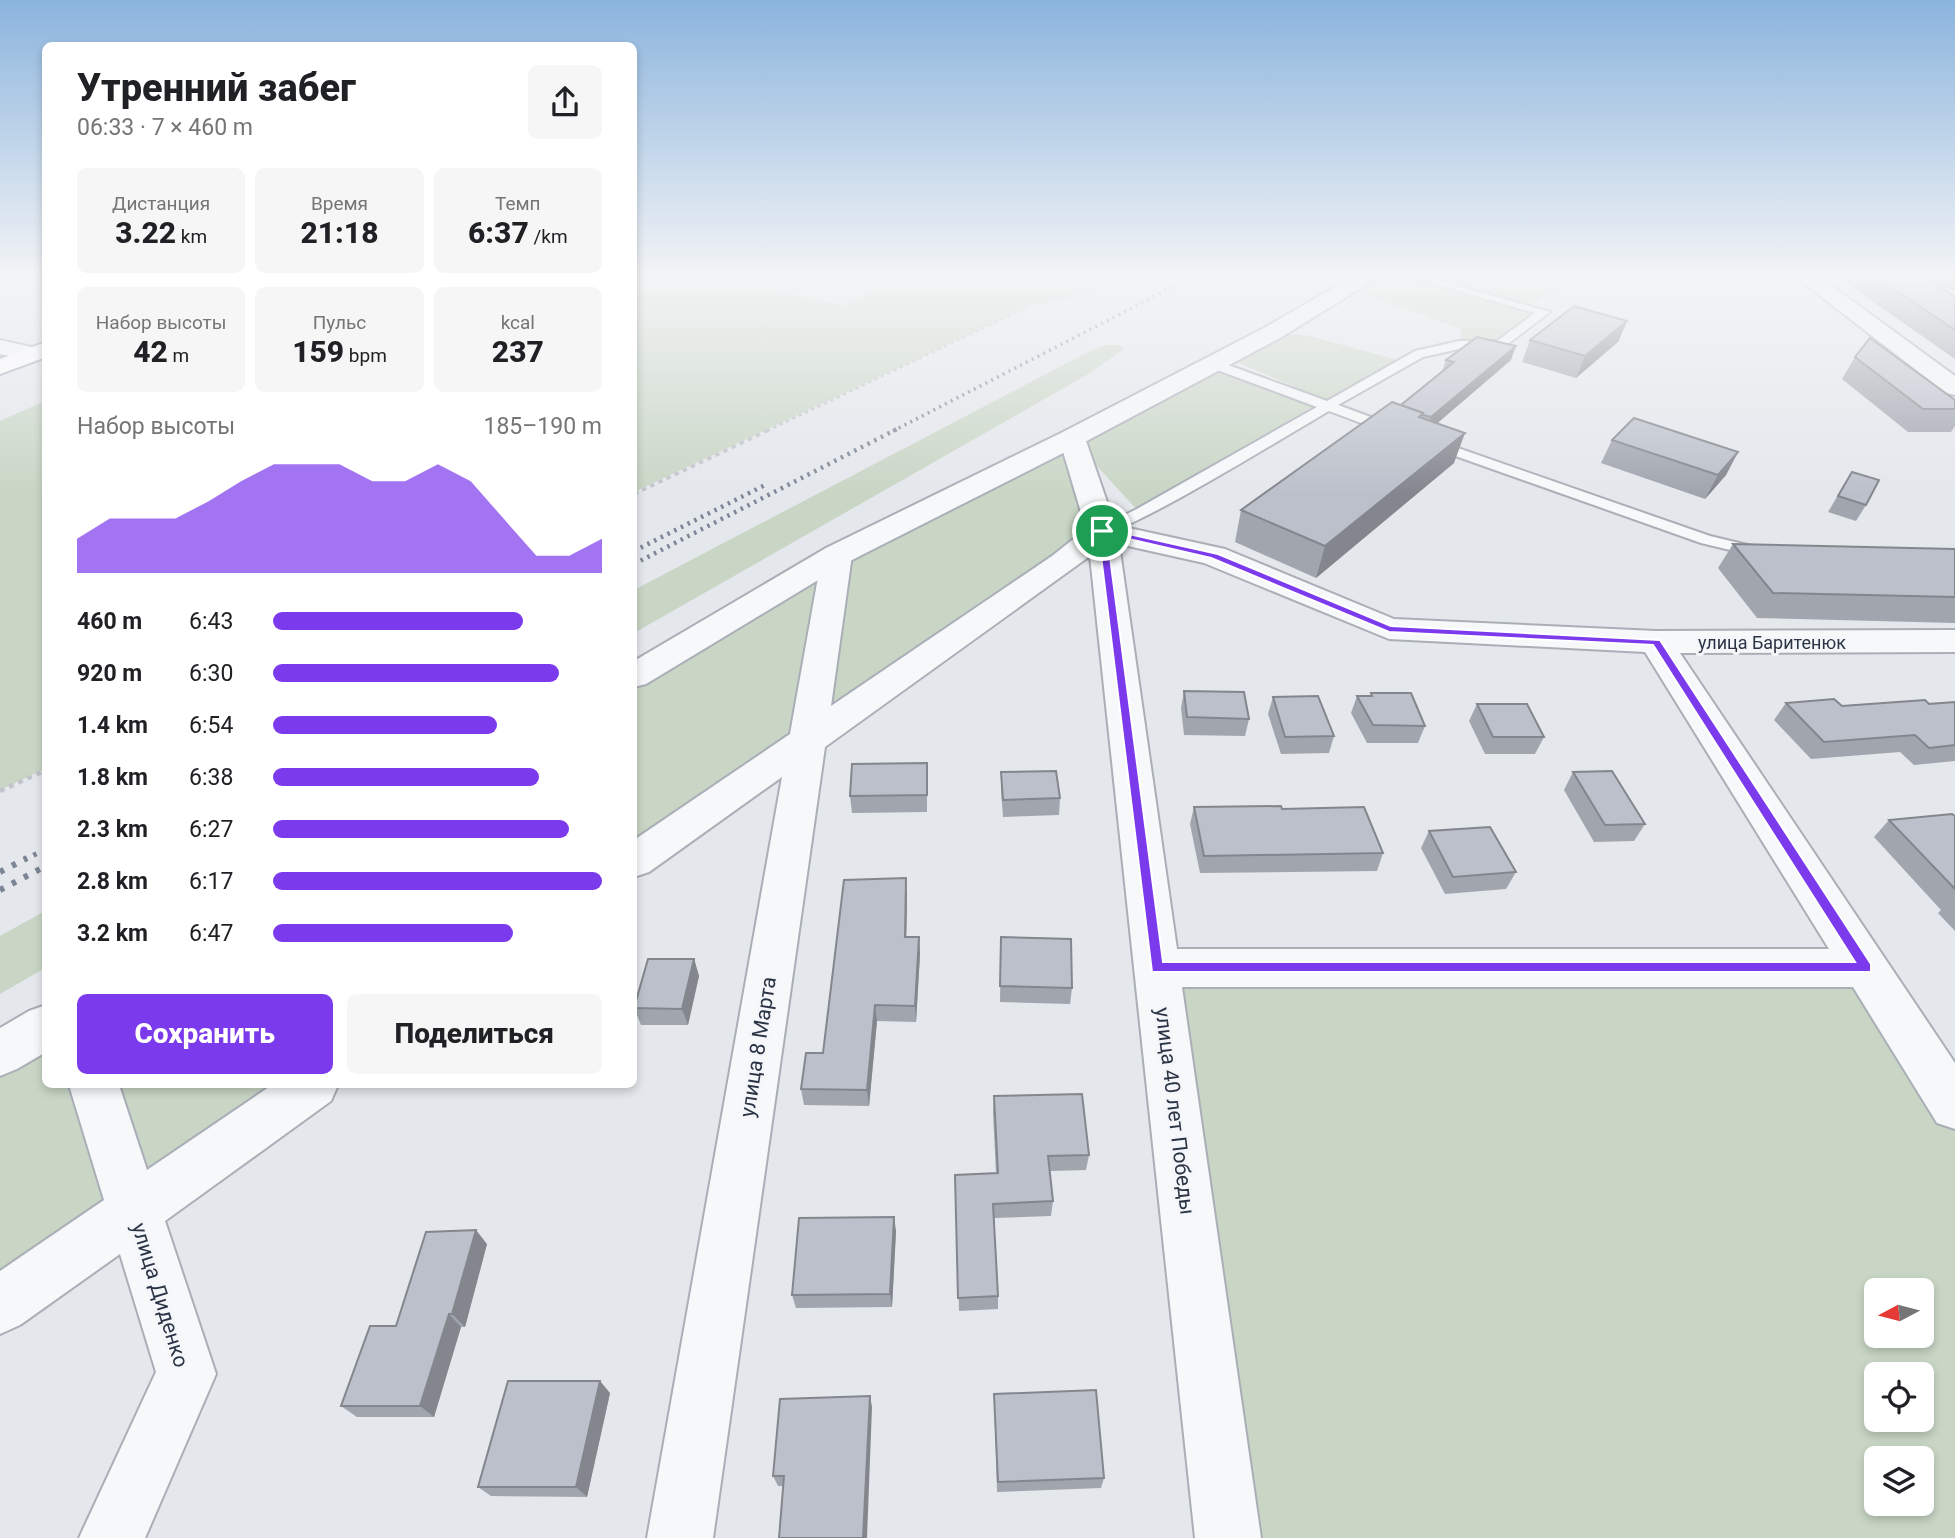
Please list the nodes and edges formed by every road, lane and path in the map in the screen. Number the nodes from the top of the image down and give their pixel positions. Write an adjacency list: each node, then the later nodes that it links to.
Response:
1 (22, 350): 6 (street)
2 (938, 350): 14 (path)
3 (1238, 350): 7 (street)
4 (1438, 350): 10 (lane)
5 (1904, 350): 9 (street)
6 (39, 352): 8 (main road)
7 (1213, 364): 10 (lane); 12 (street)
8 (0, 368)
9 (1955, 388)
10 (1326, 406): 11 (lane); 15 (lane)
11 (1400, 432)
12 (1072, 438): 15 (street, улица 40 лет Победы); 17 (street)
13 (1426, 441): 16 (lane)
14 (637, 493)
15 (1102, 531): 19 (street, улица Баритенюк); 21 (street); 25 (street, улица 40 лет Победы)
16 (1770, 553)
17 (837, 555): 20 (street); 21 (street, улица 8 Марта)
18 (1955, 641): 19 (street, улица Баритенюк)
19 (1656, 642): 26 (street)
20 (637, 674)
21 (807, 740): 24 (street); 35 (street, улица 8 Марта)
22 (42, 772): 23 (path)
23 (0, 791)
24 (637, 859)
25 (1157, 968): 26 (street); 36 (street, улица 40 лет Победы)
26 (1866, 968): 31 (street)
27 (42, 1028): 28 (street)
28 (0, 1054)
29 (95, 1088): 32 (street, улица Диденко)
30 (309, 1088): 32 (street)
31 (1955, 1106)
32 (134, 1209): 33 (street); 34 (street, улица Диденко)
33 (0, 1305)
34 (112, 1538)
35 (680, 1538)
36 (1228, 1538)

